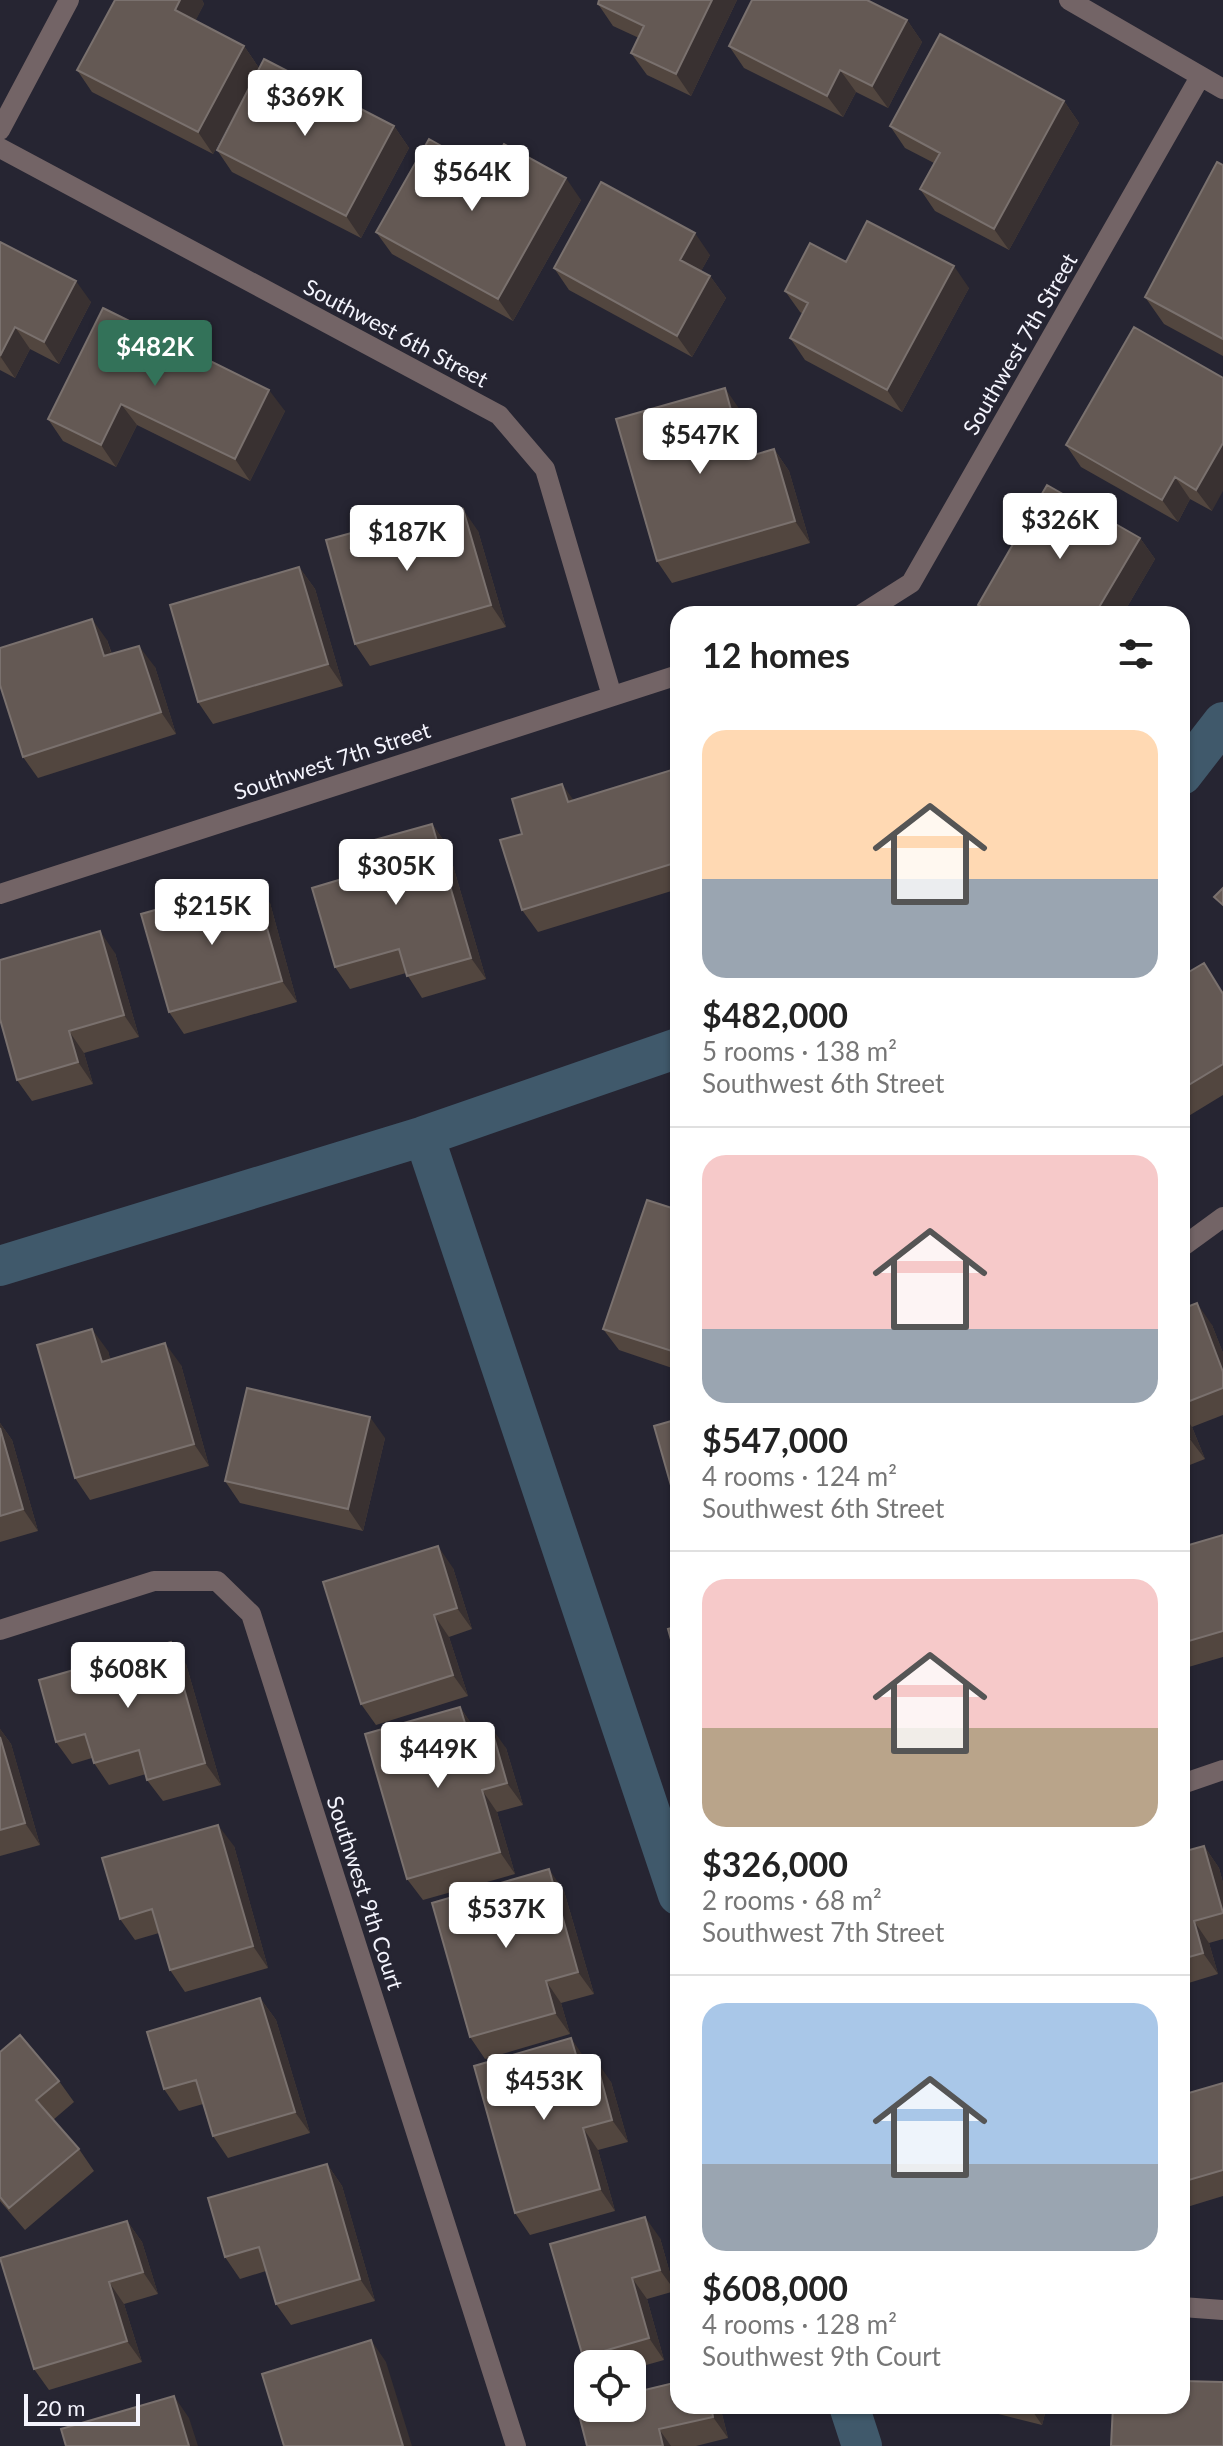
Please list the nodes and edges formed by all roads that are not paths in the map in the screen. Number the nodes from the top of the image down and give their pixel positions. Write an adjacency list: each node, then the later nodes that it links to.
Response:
1 (69, 0): 5 (street)
2 (1069, 0): 3 (street)
3 (1200, 77): 4 (street); 7 (street, Southwest 7th Street)
4 (1223, 89)
5 (0, 130)
6 (0, 148): 9 (street, Southwest 6th Street)
7 (875, 606)
8 (670, 678): 9 (street, Southwest 7th Street)
9 (612, 696): 10 (street, Southwest 7th Street)
10 (0, 894)
11 (1223, 1217): 12 (street)
12 (1190, 1241)
13 (0, 1630): 18 (street, Southwest 9th Court)
14 (1223, 1770): 15 (street)
15 (1190, 1781)
16 (1190, 2308): 17 (street)
17 (1223, 2310)
18 (516, 2446)

